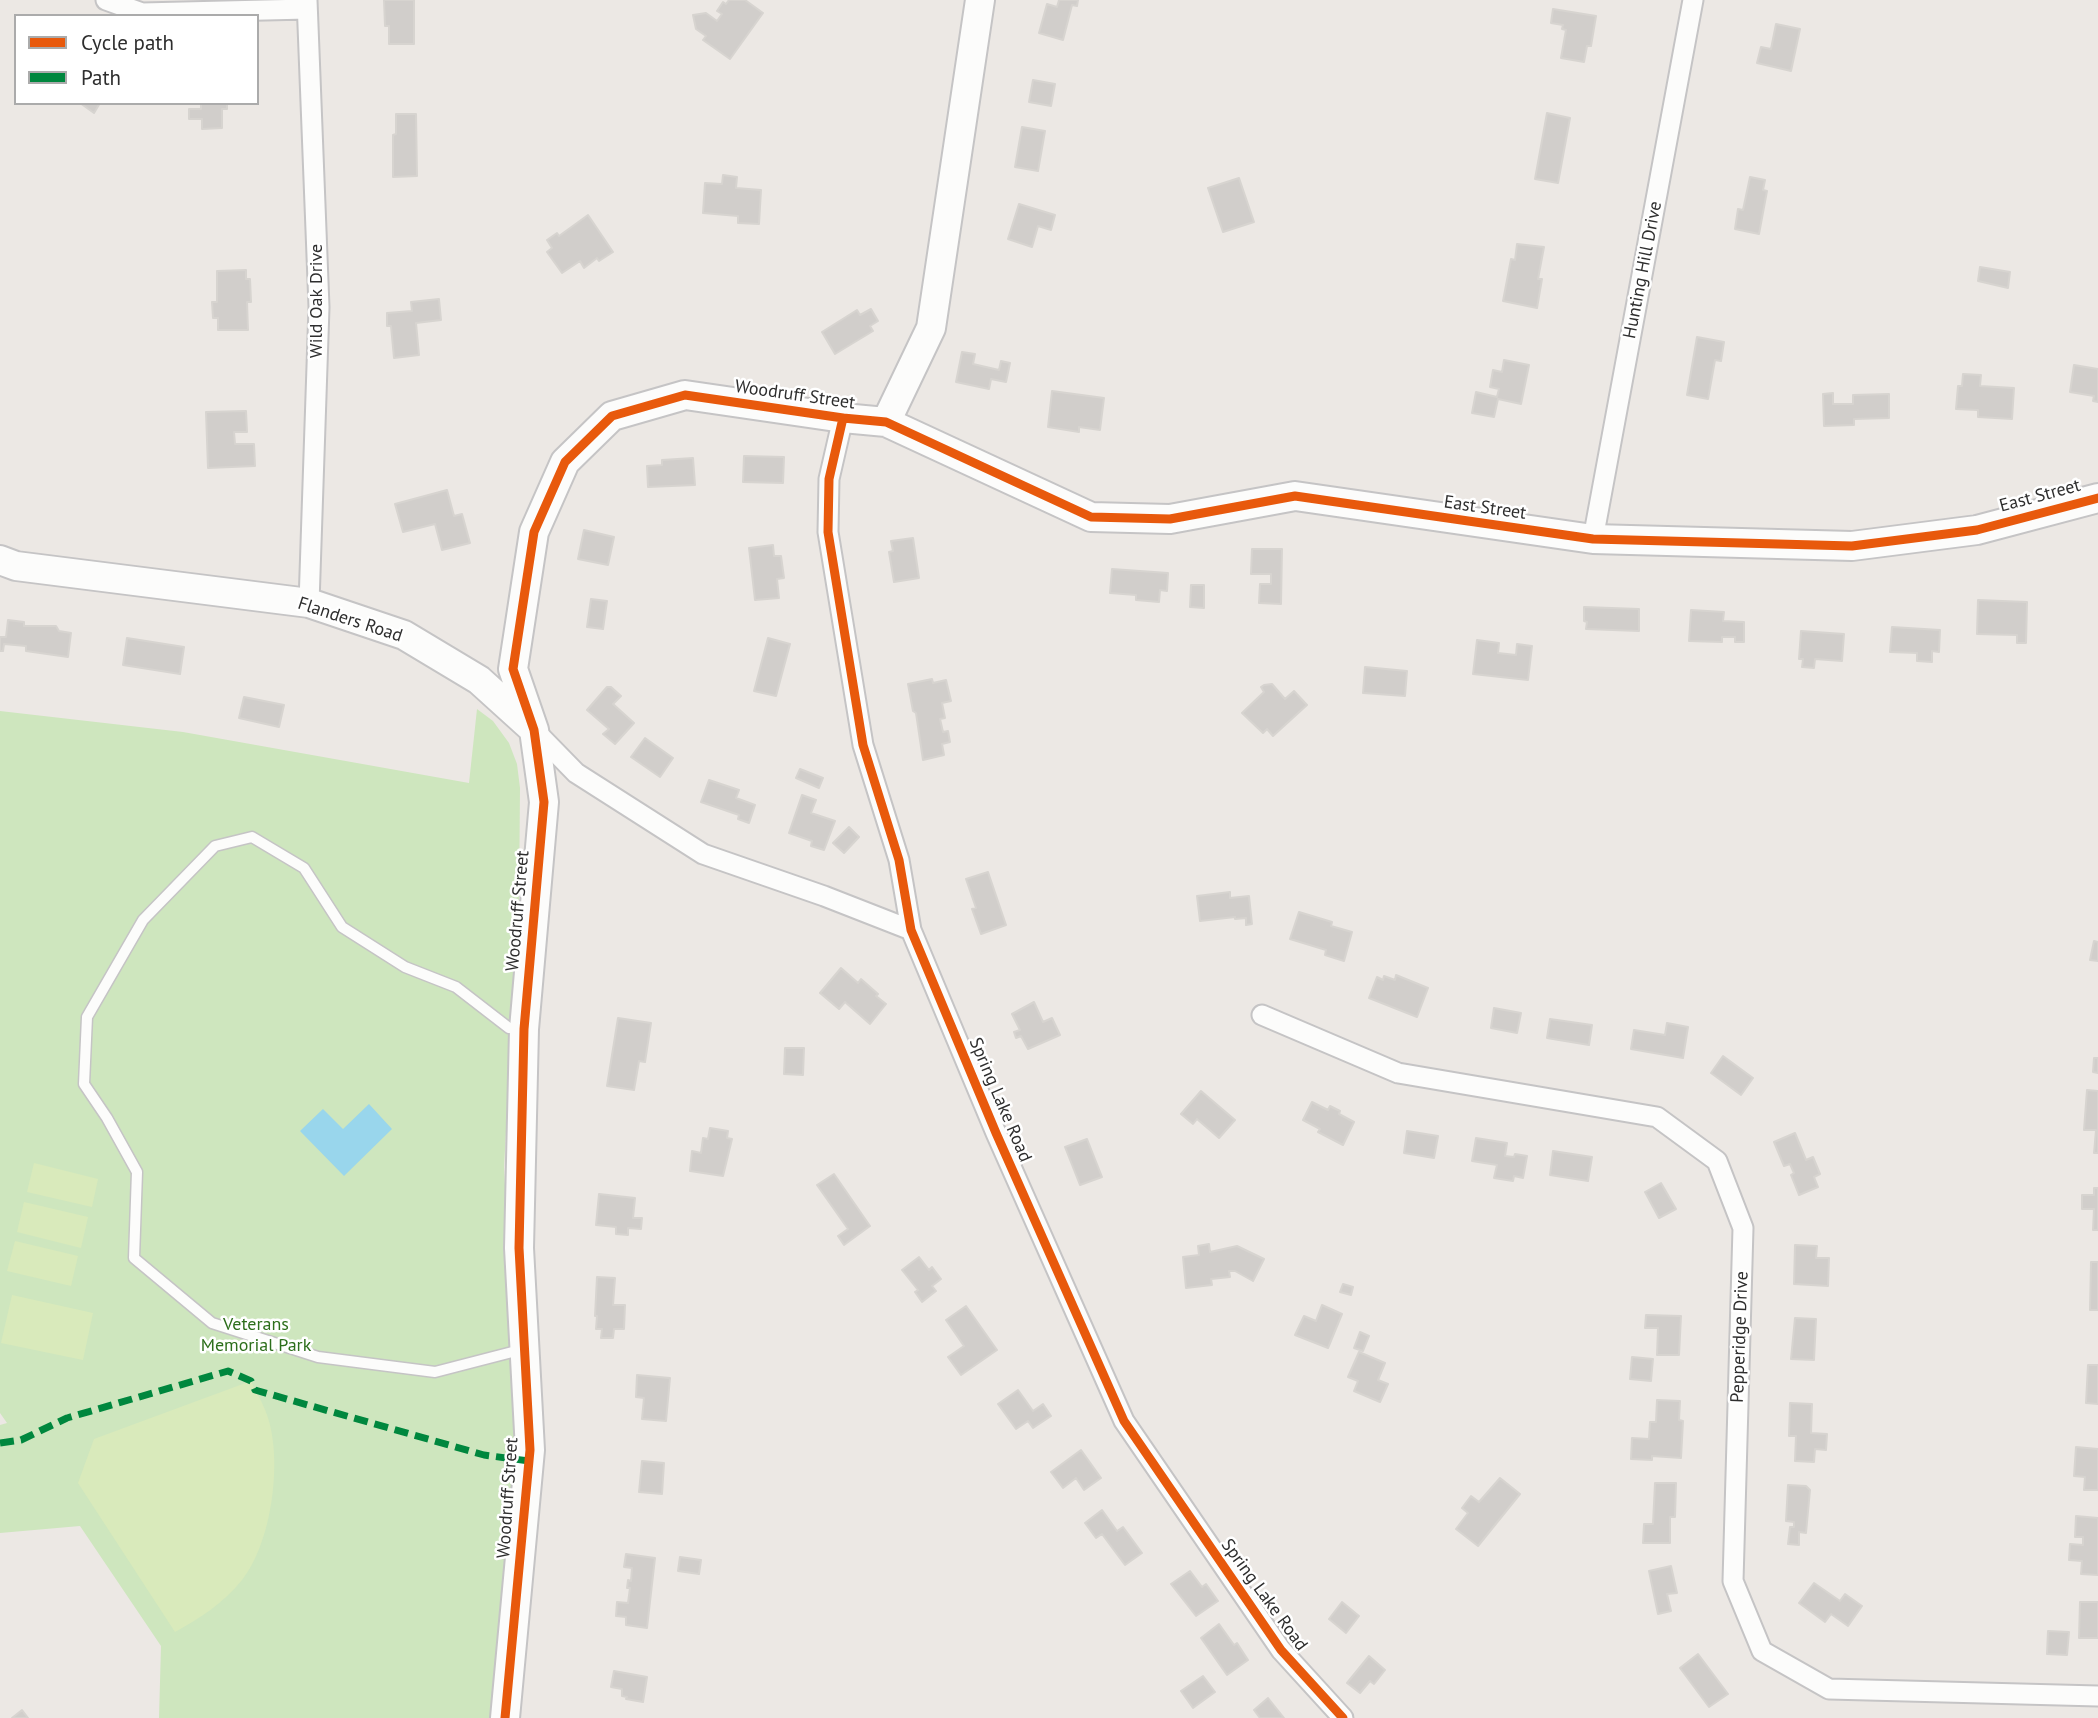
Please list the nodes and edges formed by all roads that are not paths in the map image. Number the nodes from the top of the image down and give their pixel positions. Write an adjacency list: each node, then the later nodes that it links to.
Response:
1 (106, 0): 4 (street)
2 (981, 0): 6 (street)
3 (1693, 0): 8 (street, Hunting Hill Drive)
4 (307, 5): 10 (street, Wild Oak Drive)
5 (843, 418): 6 (street, Woodruff Street); 11 (street, Woodruff Street); 12 (street, Spring Lake Road)
6 (886, 422): 8 (street, East Street)
7 (2098, 498): 8 (street, East Street)
8 (1593, 539)
9 (0, 560): 10 (street, Flanders Road)
10 (309, 603): 11 (street, Flanders Road)
11 (534, 730): 12 (street, Flanders Road); 14 (street, Woodruff Street)
12 (911, 930): 18 (street, Spring Lake Road)
13 (1262, 1015): 16 (street, Pepperidge Drive)
14 (524, 1029): 15 (street, Woodruff Street); 15 (lane)
15 (524, 1349): 17 (street, Woodruff Street)
16 (2098, 1696)
17 (505, 1718)
18 (1343, 1718)

